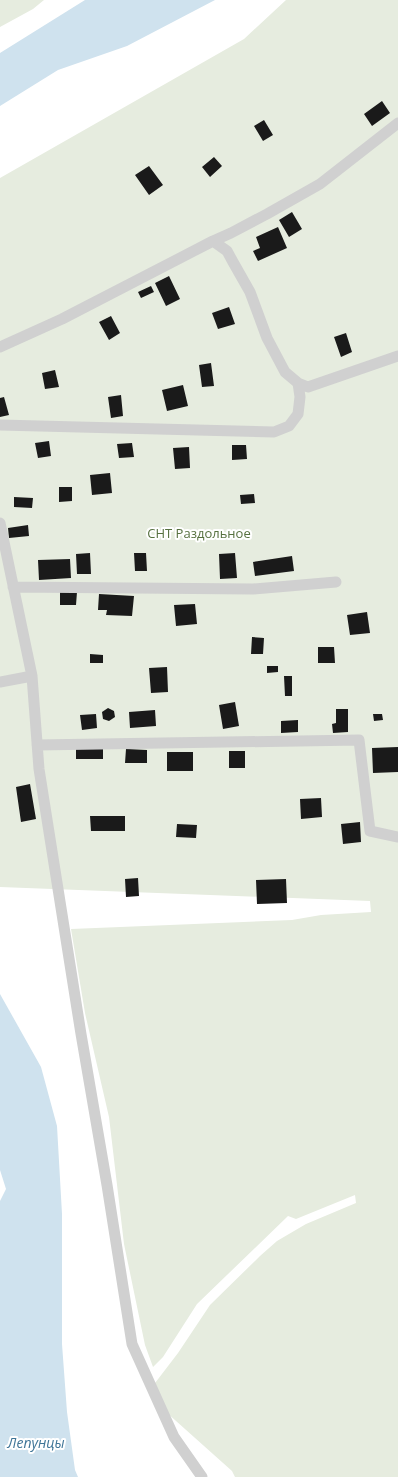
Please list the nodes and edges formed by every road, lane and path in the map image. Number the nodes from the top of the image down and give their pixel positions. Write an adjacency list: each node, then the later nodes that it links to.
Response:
1 (398, 122): 2 (lane)
2 (213, 241): 3 (lane); 5 (lane)
3 (0, 347)
4 (398, 356): 5 (lane)
5 (298, 383): 6 (lane)
6 (0, 425)
7 (1, 530): 9 (lane)
8 (336, 582): 9 (lane)
9 (13, 587): 10 (lane)
10 (32, 676): 11 (lane); 12 (lane)
11 (0, 682)
12 (37, 745): 13 (lane); 14 (lane)
13 (398, 837)
14 (202, 1477)

